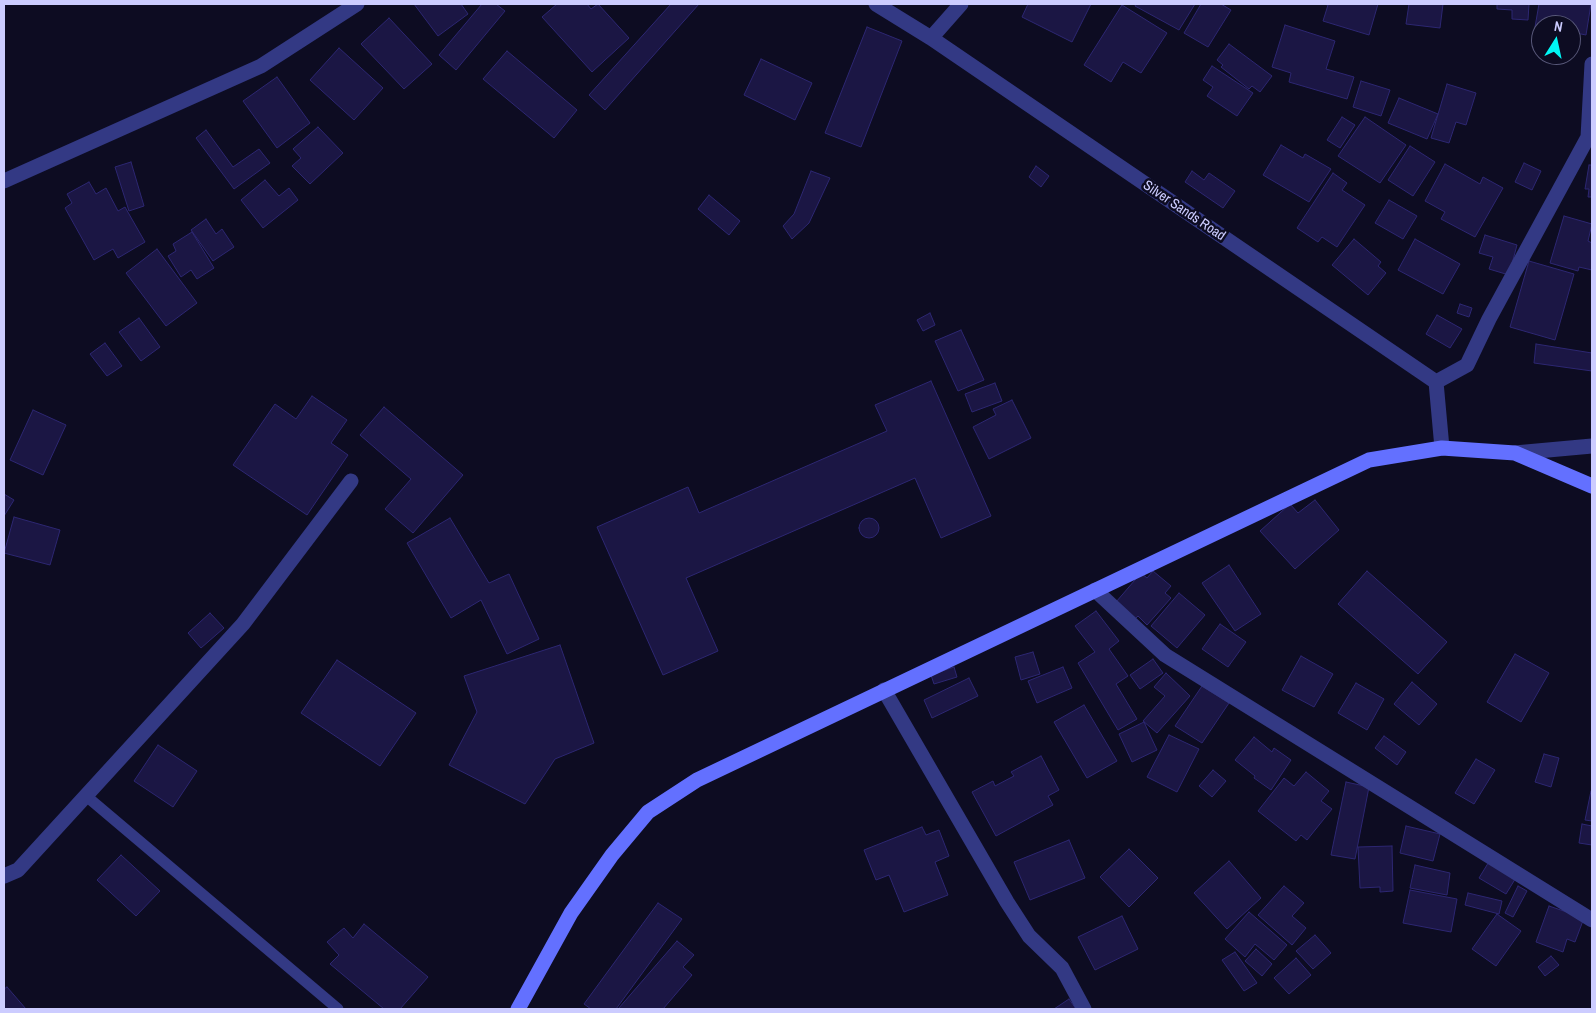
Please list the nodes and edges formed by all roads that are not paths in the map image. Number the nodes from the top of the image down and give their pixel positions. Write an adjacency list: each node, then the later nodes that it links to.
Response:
1 (358, 4): 6 (street)
2 (876, 4): 4 (street, Silver Sands Road)
3 (961, 4): 4 (street)
4 (931, 38): 7 (street, Silver Sands Road)
5 (1592, 64): 7 (street)
6 (4, 181)
7 (1436, 382): 9 (street)
8 (1592, 446): 10 (street)
9 (1442, 448): 10 (street); 13 (street)
10 (1516, 453): 12 (street)
11 (351, 481): 15 (street)
12 (1592, 486)
13 (1095, 590): 14 (street); 17 (street)
14 (884, 690): 19 (street); 20 (street)
15 (85, 795): 16 (street); 18 (lane)
16 (4, 876)
17 (1592, 920)
18 (338, 1009)
19 (518, 1009)
20 (1084, 1009)

